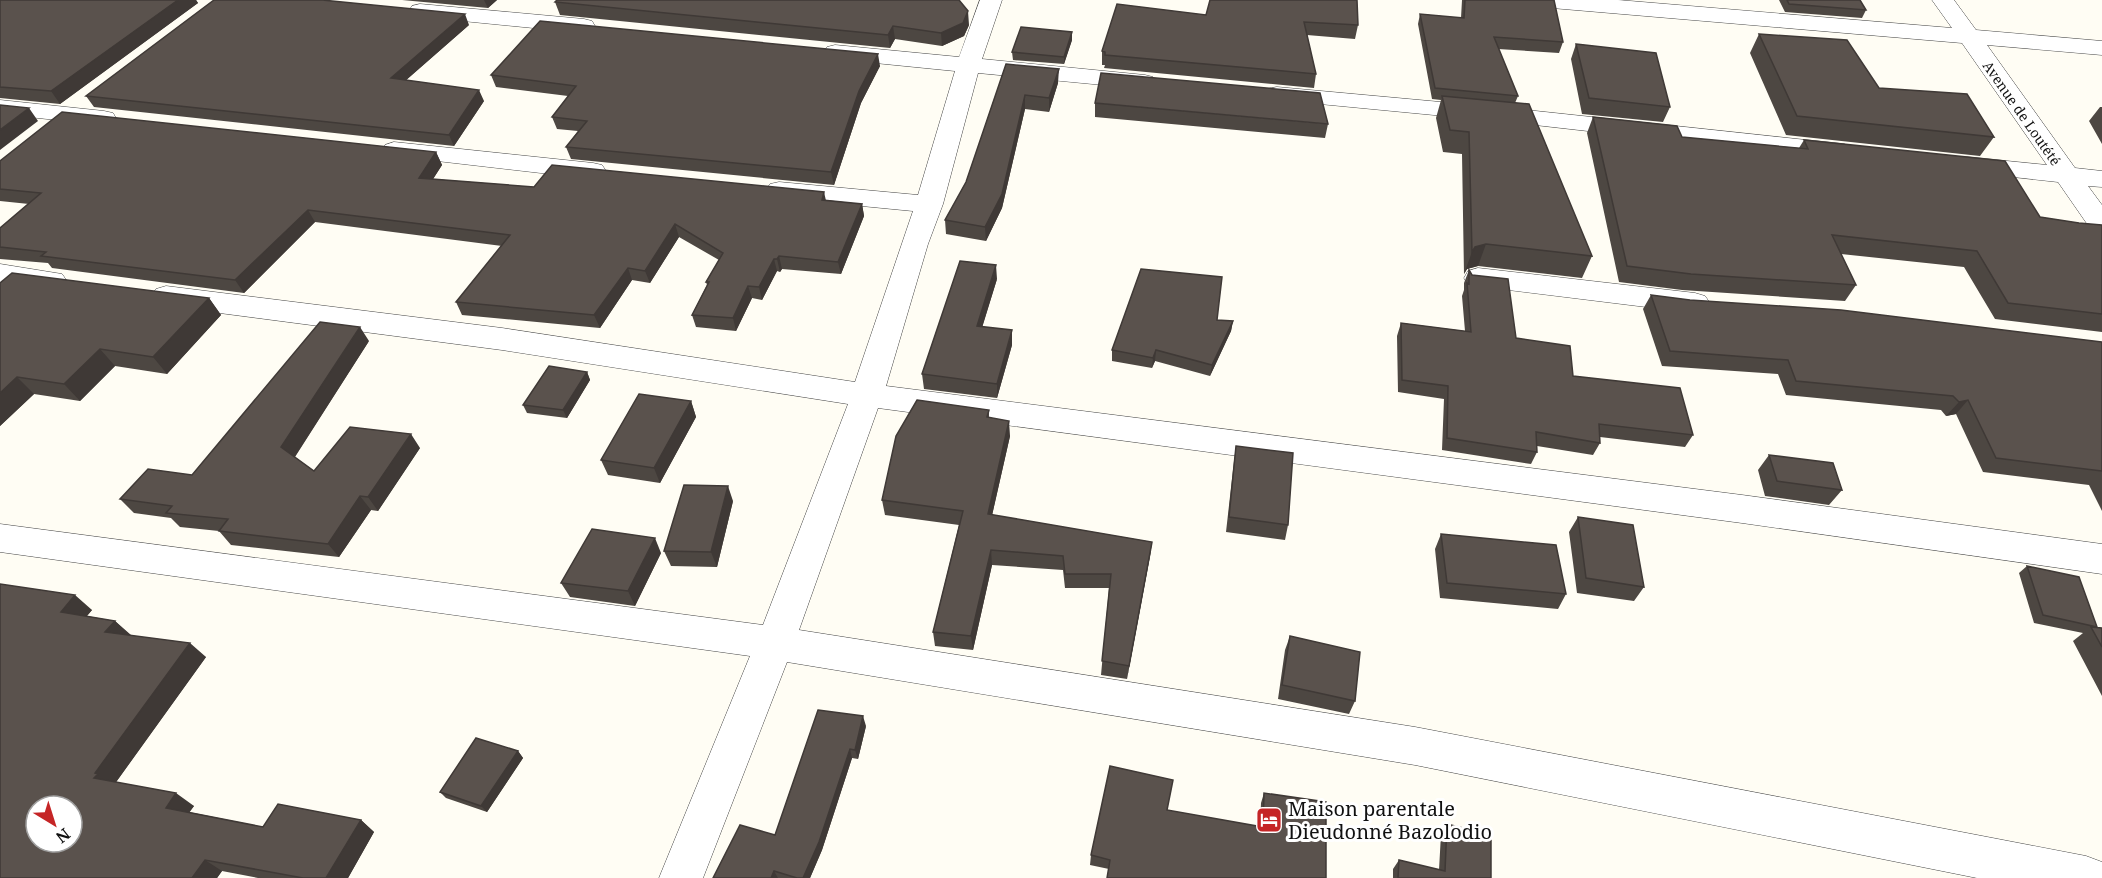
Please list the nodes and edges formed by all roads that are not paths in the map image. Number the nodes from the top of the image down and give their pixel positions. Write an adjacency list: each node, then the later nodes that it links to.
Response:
1 (991, 0): 9 (street)
2 (1539, 0): 6 (street)
3 (1943, 0): 6 (street, Avenue de Loutété)
4 (395, 8): 5 (street)
5 (607, 29)
6 (1968, 36): 7 (street); 21 (street, Avenue de Loutété)
7 (2102, 48)
8 (817, 50): 9 (street)
9 (968, 65): 10 (street); 24 (street)
10 (1171, 84)
11 (1254, 92): 18 (street)
12 (93, 94): 14 (street)
13 (0, 106): 14 (street)
14 (66, 114): 15 (street); 16 (street)
15 (125, 120)
16 (38, 136)
17 (375, 148): 20 (street)
18 (1867, 154)
19 (1949, 163): 21 (street)
20 (613, 174)
21 (2066, 176): 22 (street); 25 (street, Avenue de Loutété)
22 (2102, 180)
23 (754, 187): 24 (street)
24 (929, 204): 31 (street)
25 (2102, 225)
26 (0, 274): 28 (street)
27 (1478, 278): 30 (street)
28 (82, 285)
29 (140, 292): 31 (street)
30 (1728, 305)
31 (867, 395): 33 (street); 34 (street)
32 (0, 538): 34 (street)
33 (2102, 559)
34 (775, 643): 35 (street); 36 (street)
35 (681, 878)
36 (2086, 878)

